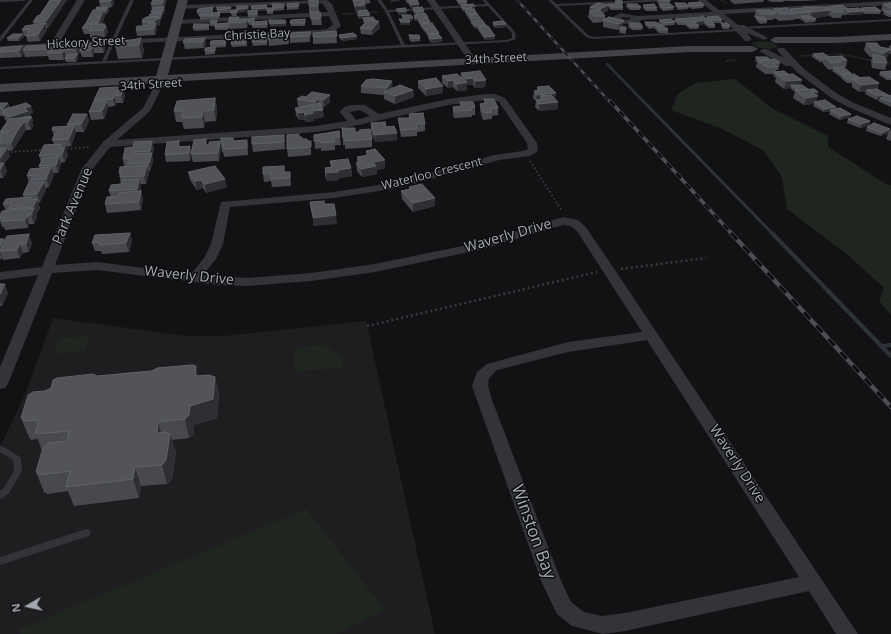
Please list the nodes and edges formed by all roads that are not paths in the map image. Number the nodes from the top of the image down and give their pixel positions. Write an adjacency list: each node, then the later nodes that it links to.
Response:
1 (24, 0): 11 (lane)
2 (31, 0): 27 (lane)
3 (82, 0): 32 (street)
4 (132, 0): 29 (lane)
5 (379, 0): 17 (lane)
6 (431, 0): 16 (street)
7 (484, 0): 14 (lane)
8 (550, 0): 15 (lane)
9 (670, 0): 15 (lane)
10 (702, 0): 18 (street)
11 (0, 1)
12 (182, 3): 19 (street); 22 (main road, Park Avenue)
13 (891, 3): 18 (street)
14 (488, 5): 16 (lane); 30 (lane)
15 (556, 5): 23 (lane)
16 (437, 8): 17 (lane); 30 (street)
17 (387, 12): 33 (lane)
18 (720, 13): 20 (street); 23 (street)
19 (332, 14): 22 (street); 25 (street, Christie Bay)
20 (636, 18)
21 (891, 20): 23 (lane)
22 (177, 22): 25 (main road, Park Avenue)
23 (741, 29): 26 (street); 31 (street)
24 (891, 37): 28 (main road)
25 (172, 39): 29 (street, Hickory Street); 37 (main road, Park Avenue)
26 (769, 39): 28 (main road); 31 (main road); 35 (main road)
27 (0, 40)
28 (836, 40): 35 (main road)
29 (113, 42): 32 (street, Hickory Street); 39 (lane)
30 (463, 44): 33 (lane); 38 (street)
31 (748, 44): 36 (main road); 38 (main road, 34th Street)
32 (54, 45): 34 (street, Hickory Street)
33 (404, 47): 37 (lane)
34 (0, 48)
35 (783, 48): 36 (main road); 41 (street)
36 (763, 51): 41 (street)
37 (166, 59): 39 (lane); 42 (main road, Park Avenue)
38 (473, 61): 42 (main road, 34th Street)
39 (103, 63): 40 (lane)
40 (0, 68)
41 (801, 71): 46 (street)
42 (160, 82): 43 (main road, 34th Street); 44 (main road, 34th Street); 48 (street, Park Avenue)
43 (0, 88)
44 (0, 94)
45 (377, 118): 47 (street); 47 (street); 51 (street, Waterloo Crescent)
46 (891, 122)
47 (354, 123): 48 (street)
48 (106, 145): 49 (street, Park Avenue)
49 (47, 270): 50 (street, Waverly Drive); 51 (street, Waverly Drive); 53 (street, Park Avenue)
50 (0, 276)
51 (194, 278): 52 (street, Waverly Drive)
52 (651, 335): 58 (street, Waverly Drive); 58 (street, Winston Bay)
53 (0, 384)
54 (0, 448): 55 (lane)
55 (0, 496)
56 (86, 533): 57 (lane)
57 (0, 561)
58 (814, 582): 59 (street, Waverly Drive)
59 (848, 634)

